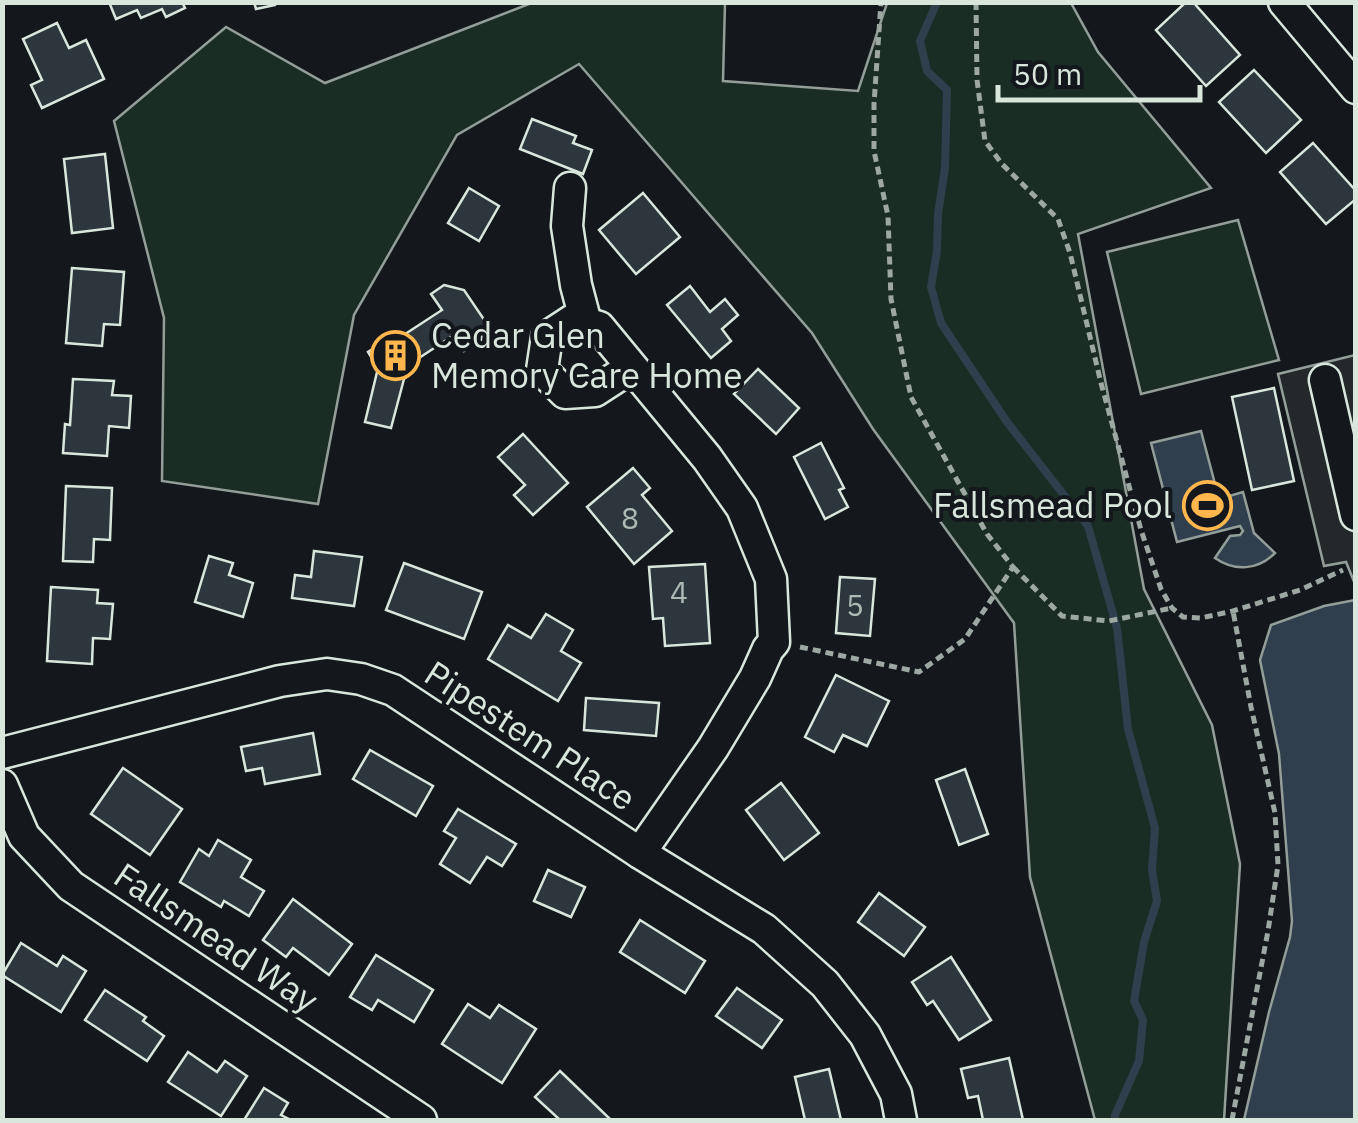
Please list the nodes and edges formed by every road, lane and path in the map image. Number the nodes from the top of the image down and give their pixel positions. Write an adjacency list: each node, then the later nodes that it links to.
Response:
1 (881, 2): 10 (path)
2 (976, 2): 12 (path)
3 (1284, 2): 4 (street)
4 (1356, 88)
5 (570, 188): 6 (street)
6 (586, 323): 7 (street); 7 (street)
7 (632, 368): 14 (street)
8 (1325, 380): 9 (street)
9 (1356, 515)
10 (1013, 567): 12 (path); 14 (path)
11 (1344, 570): 13 (path)
12 (1172, 608): 13 (path)
13 (1233, 611): 20 (path)
14 (774, 642): 17 (street)
15 (2, 753): 17 (street, Pipestem Place)
16 (2, 785): 18 (street, Fallsmead Way)
17 (640, 853): 19 (street, Pipestem Place)
18 (421, 1120)
19 (902, 1120)
20 (1232, 1120)

